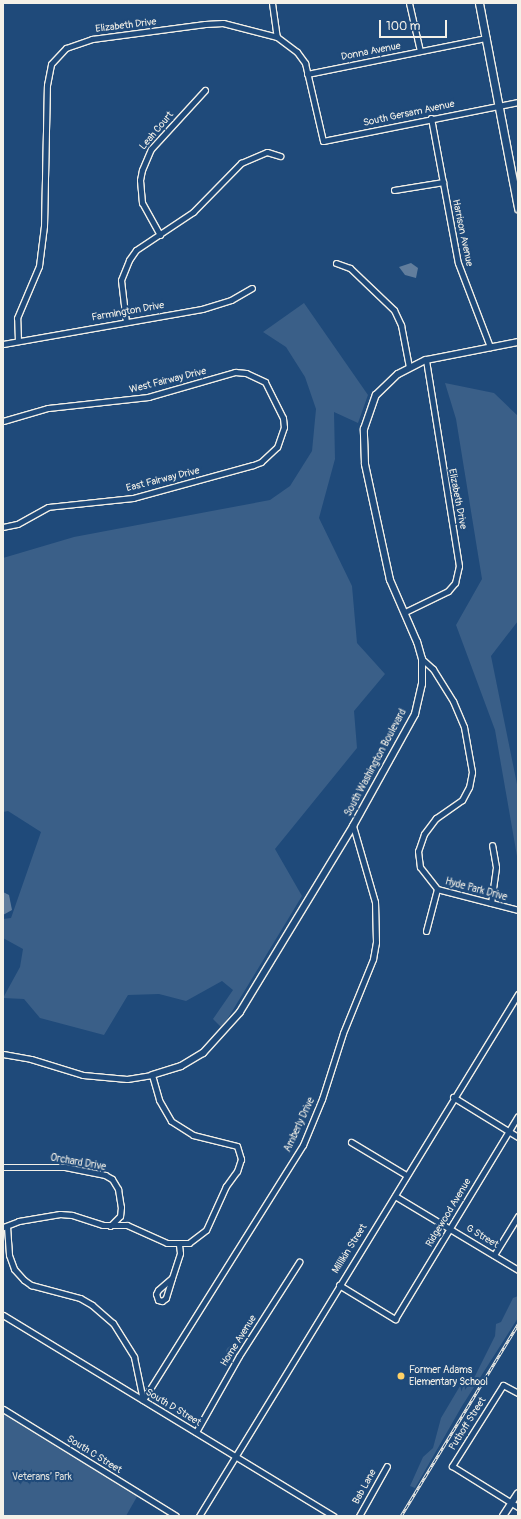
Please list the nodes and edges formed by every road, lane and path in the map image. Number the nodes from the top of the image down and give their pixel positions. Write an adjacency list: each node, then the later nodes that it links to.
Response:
1 (272, 3): 4 (street)
2 (409, 3): 6 (street)
3 (479, 3): 5 (main road)
4 (277, 37): 7 (street, Elizabeth Drive); 21 (street, Elizabeth Drive)
5 (486, 38): 6 (street, Donna Avenue); 10 (main road)
6 (420, 51): 7 (street, Donna Avenue)
7 (307, 74): 12 (street, Elizabeth Drive)
8 (205, 90): 17 (street, Leah Court)
9 (518, 102): 10 (street, South Gersam Avenue)
10 (498, 106): 11 (street, South Gersam Avenue); 16 (main road)
11 (431, 118): 12 (street, South Gersam Avenue); 14 (street, Harrison Avenue)
12 (323, 141)
13 (280, 156): 17 (street)
14 (443, 182): 15 (street); 24 (street, Harrison Avenue)
15 (394, 190)
16 (518, 208)
17 (160, 235): 20 (street)
18 (336, 263): 26 (street)
19 (252, 288): 20 (street, Farmington Drive)
20 (126, 322): 21 (street, Farmington Drive)
21 (18, 341): 23 (street, Farmington Drive)
22 (518, 342): 24 (street, South Washington Boulevard)
23 (3, 344)
24 (490, 347): 25 (street, South Washington Boulevard)
25 (426, 360): 26 (street, South Washington Boulevard); 30 (street, Elizabeth Drive)
26 (409, 367): 30 (street, South Washington Boulevard)
27 (277, 403): 28 (street, West Fairway Drive); 29 (street, East Fairway Drive)
28 (3, 422)
29 (3, 526)
30 (405, 612): 31 (street, South Washington Boulevard)
31 (422, 659): 32 (street, South Washington Boulevard); 34 (street, Hyde Park Drive)
32 (353, 826): 40 (street, South Washington Boulevard); 63 (street, Amberly Drive)
33 (492, 845): 35 (street)
34 (437, 889): 35 (street, Hyde Park Drive); 37 (street)
35 (491, 903): 36 (street, Hyde Park Drive)
36 (518, 910)
37 (426, 931)
38 (518, 994): 41 (street, Millikin Street)
39 (3, 1054): 40 (street, South Washington Boulevard)
40 (152, 1075): 55 (street)
41 (453, 1097): 43 (street); 47 (street, Millikin Street)
42 (518, 1116): 43 (street, Ridgewood Avenue)
43 (508, 1131): 44 (street); 54 (street, Ridgewood Avenue)
44 (518, 1137)
45 (351, 1142): 47 (street)
46 (3, 1167): 49 (street, Orchard Drive)
47 (406, 1175): 48 (street, Millikin Street)
48 (395, 1196): 54 (street, G Street); 60 (street, Millikin Street)
49 (120, 1216): 51 (street); 53 (street)
50 (518, 1216): 56 (street)
51 (127, 1225): 53 (street); 55 (street)
52 (5, 1226): 53 (street); 63 (street)
53 (110, 1226)
54 (450, 1228): 56 (street, G Street); 60 (street, Ridgewood Avenue)
55 (179, 1245): 59 (street)
56 (494, 1255): 58 (street, G Street)
57 (299, 1262): 65 (street, Home Avenue)
58 (518, 1270)
59 (172, 1278)
60 (338, 1284): 66 (street, Millikin Street)
61 (3, 1315): 63 (street, South D Street)
62 (518, 1392): 69 (street, Puthoff Street)
63 (143, 1400): 65 (street, South D Street)
64 (3, 1409): 71 (street, South C Street)
65 (196, 1432): 66 (street, South D Street)
66 (236, 1456): 72 (street, Millikin Street); 73 (street, South D Street)
67 (386, 1466): 74 (street, Bab Lane)
68 (518, 1493): 69 (street)
69 (512, 1503): 70 (street); 75 (street)
70 (518, 1507)
71 (176, 1516)
72 (199, 1516)
73 (334, 1516)
74 (359, 1516)
75 (504, 1516)

